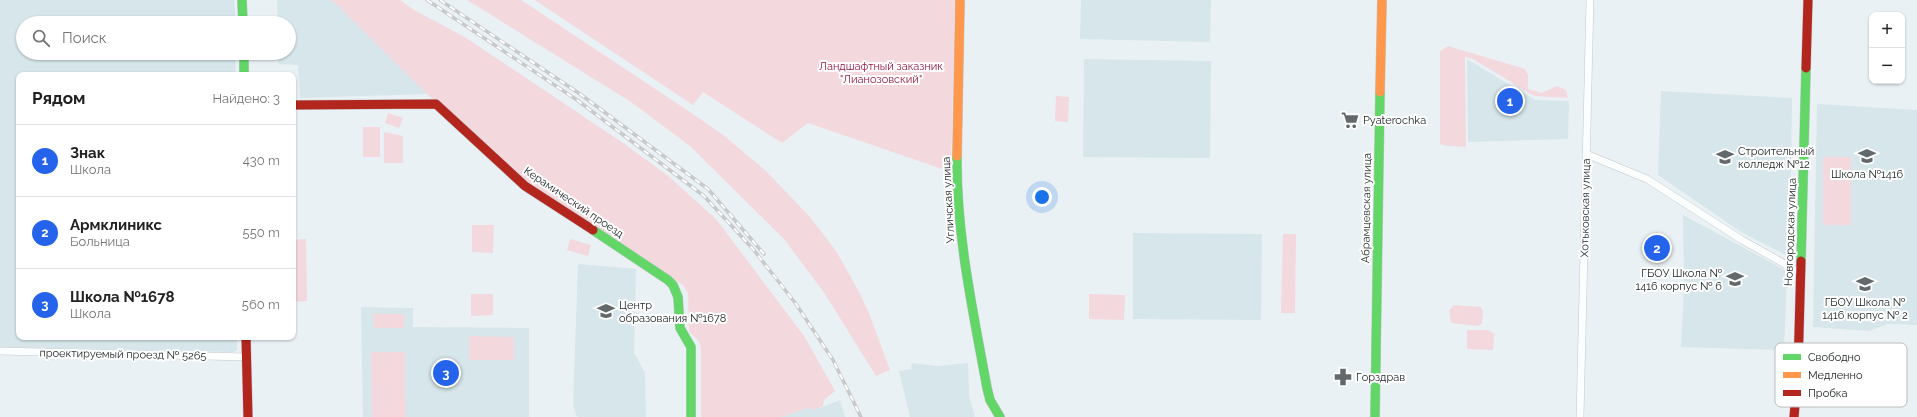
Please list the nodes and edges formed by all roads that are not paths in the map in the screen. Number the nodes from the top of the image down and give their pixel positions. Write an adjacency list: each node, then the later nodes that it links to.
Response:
1 (242, 0): 6 (street)
2 (960, 0): 19 (street, Угличская улица)
3 (1382, 0): 20 (street, Абрамцевская улица)
4 (1590, 0): 10 (street, Хотьковская улица)
5 (1808, 0): 11 (street, Новгородская улица)
6 (243, 16)
7 (244, 60): 8 (street)
8 (244, 72)
9 (296, 105): 18 (street, Керамический проезд)
10 (1586, 154): 11 (street); 21 (street, Хотьковская улица)
11 (1801, 273): 13 (street, Новгородская улица)
12 (246, 340): 15 (street)
13 (1799, 343)
14 (0, 351): 15 (street, проектируемый проезд № 5265)
15 (247, 357): 17 (street)
16 (1795, 407): 22 (street, Новгородская улица)
17 (248, 417)
18 (692, 417)
19 (1000, 417)
20 (1375, 417)
21 (1580, 417)
22 (1794, 417)

